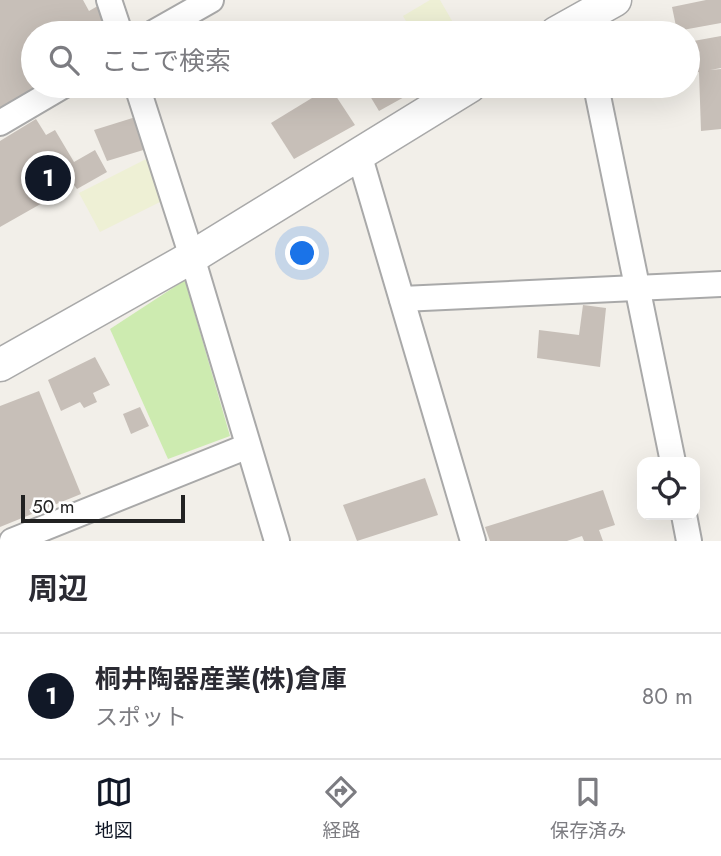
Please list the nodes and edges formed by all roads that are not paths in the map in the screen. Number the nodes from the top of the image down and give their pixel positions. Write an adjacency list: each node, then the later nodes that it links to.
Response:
1 (109, 0): 4 (street)
2 (211, 0): 5 (street)
3 (615, 0): 6 (street)
4 (116, 21)
5 (174, 21)
6 (575, 21)
7 (43, 98): 11 (street)
8 (140, 98): 13 (street)
9 (450, 98): 12 (street)
10 (598, 98): 15 (street)
11 (0, 123)
12 (359, 154): 13 (street); 16 (street)
13 (192, 257): 17 (street); 18 (street)
14 (721, 284): 15 (street)
15 (636, 288): 16 (street); 19 (street)
16 (402, 299): 23 (street)
17 (0, 365)
18 (248, 446): 21 (street); 22 (street)
19 (672, 457)
20 (685, 520): 24 (street)
21 (12, 541)
22 (277, 541)
23 (473, 541)
24 (689, 541)

